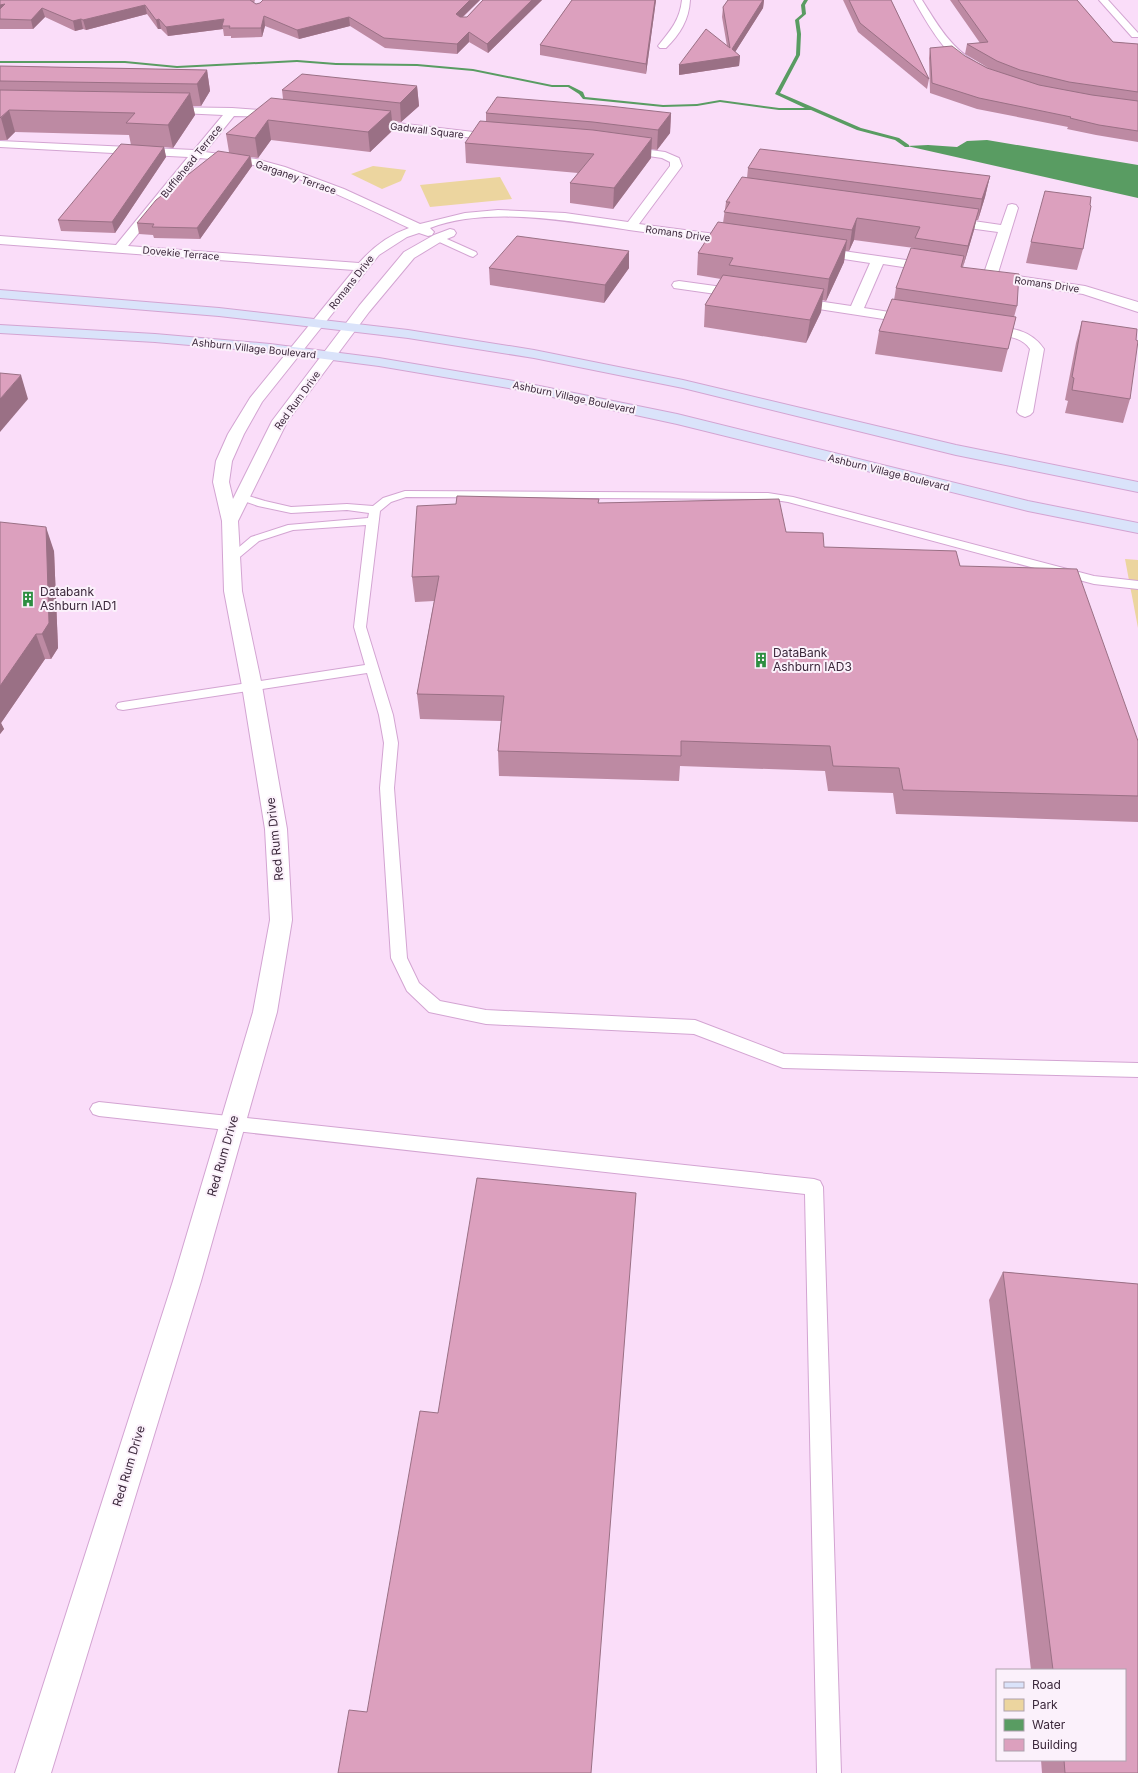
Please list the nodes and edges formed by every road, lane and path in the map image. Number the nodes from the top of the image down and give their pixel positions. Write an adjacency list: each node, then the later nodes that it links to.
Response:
1 (686, 0): 5 (street)
2 (918, 0): 6 (street)
3 (1103, 0): 4 (street)
4 (1135, 35)
5 (663, 46)
6 (982, 69)
7 (152, 110): 8 (street)
8 (232, 111): 9 (street); 14 (street, Bufflehead Terrace)
9 (295, 114)
10 (350, 121): 11 (street, Gadwall Square)
11 (506, 139)
12 (0, 144): 14 (street, Garganey Terrace)
13 (607, 147): 18 (street)
14 (197, 154): 19 (street, Garganey Terrace); 24 (street, Bufflehead Terrace)
15 (1012, 208): 20 (street)
16 (524, 214): 18 (street, Romans Drive); 19 (street, Romans Drive); 21 (street, Romans Drive)
17 (935, 220): 20 (street)
18 (631, 226): 23 (street, Romans Drive)
19 (419, 227): 21 (street, Garganey Terrace); 28 (street, Romans Drive)
20 (1005, 229): 31 (street)
21 (438, 238): 26 (lane); 40 (street, Romans Drive)
22 (0, 240): 24 (street, Dovekie Terrace)
23 (753, 243)
24 (120, 248): 28 (street, Dovekie Terrace)
25 (800, 249): 27 (street)
26 (473, 254)
27 (878, 260): 29 (street); 37 (street)
28 (363, 267): 39 (street, Romans Drive)
29 (946, 269)
30 (976, 274): 31 (street, Romans Drive)
31 (991, 276): 36 (street, Romans Drive)
32 (679, 285): 34 (street)
33 (0, 294): 39 (main road)
34 (756, 296)
35 (779, 299): 37 (street)
36 (1138, 308)
37 (856, 310): 38 (street)
38 (926, 321)
39 (319, 323): 40 (main road); 43 (street, Red Rum Drive)
40 (351, 327): 44 (street, Red Rum Drive); 46 (main road)
41 (973, 328): 45 (street)
42 (0, 329): 43 (main road, Ashburn Village Boulevard)
43 (295, 352): 44 (main road, Ashburn Village Boulevard); 49 (street, Red Rum Drive)
44 (329, 356): 47 (street, Red Rum Drive); 50 (main road, Ashburn Village Boulevard)
45 (1025, 412)
46 (1138, 488)
47 (242, 497): 48 (lane); 49 (street, Red Rum Drive)
48 (374, 515): 51 (lane); 52 (lane); 53 (lane)
49 (230, 521): 51 (street, Red Rum Drive)
50 (1138, 528)
51 (231, 559): 54 (street, Red Rum Drive)
52 (1138, 585)
53 (372, 668): 54 (lane); 56 (lane)
54 (252, 686): 55 (lane); 58 (street, Red Rum Drive)
55 (123, 706)
56 (1138, 1070)
57 (99, 1109): 58 (lane)
58 (232, 1125): 59 (street, Red Rum Drive); 60 (lane)
59 (33, 1773)
60 (829, 1773)

